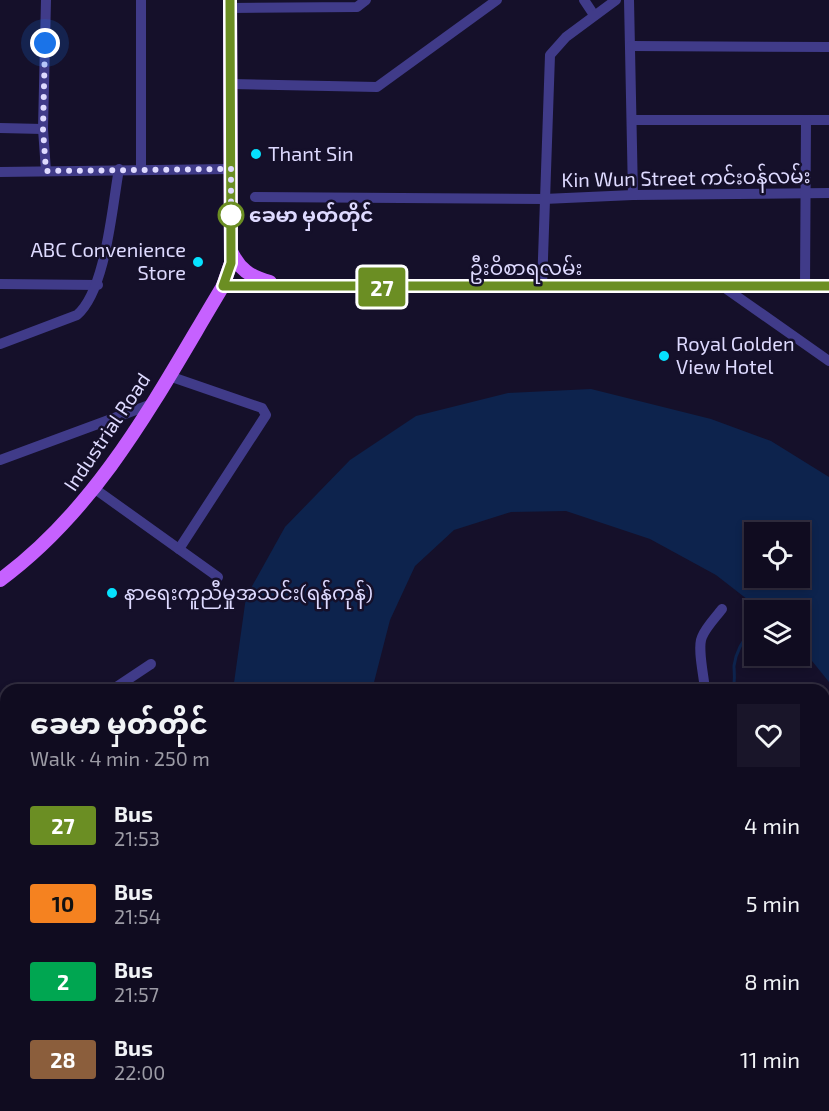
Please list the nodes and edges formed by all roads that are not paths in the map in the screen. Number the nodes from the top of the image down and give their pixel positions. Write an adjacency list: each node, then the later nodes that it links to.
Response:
1 (46, 0): 18 (street)
2 (141, 0): 19 (street)
3 (366, 0): 8 (street)
4 (497, 0): 13 (street)
5 (584, 0): 10 (street)
6 (616, 0): 10 (street)
7 (629, 0): 11 (street)
8 (315, 3): 9 (street)
9 (230, 4): 13 (main road, Industrial Road)
10 (594, 15): 28 (street)
11 (631, 46): 12 (street); 14 (street)
12 (829, 47)
13 (231, 84): 21 (main road, Industrial Road)
14 (632, 120): 15 (street); 26 (street)
15 (806, 120): 16 (street); 24 (street)
16 (829, 120)
17 (0, 128): 18 (street)
18 (43, 129): 22 (street)
19 (141, 168): 20 (street); 21 (street)
20 (119, 169): 22 (street); 31 (street)
21 (231, 169): 29 (main road, Industrial Road)
22 (46, 171): 23 (street)
23 (0, 172)
24 (806, 193): 25 (street, Kin Wun Street ကင်းဝန်လမ်း); 26 (street, Kin Wun Street ကင်းဝန်လမ်း); 34 (street)
25 (829, 193)
26 (633, 195): 28 (street, Kin Wun Street ကင်းဝန်လမ်း)
27 (255, 197): 28 (street, Kin Wun Street ကင်းဝန်လမ်း)
28 (544, 199): 36 (street)
29 (231, 249): 32 (main road, Industrial Road); 33 (main road)
30 (0, 284): 31 (street)
31 (98, 285): 38 (street)
32 (223, 286): 33 (main road, ဦးဝိစာရလမ်း); 40 (main road, Industrial Road)
33 (286, 286): 36 (main road, ဦးဝိစာရလမ်း)
34 (805, 286): 35 (main road, ဦးဝိစာရလမ်း); 37 (main road, ဦးဝိစာရလမ်း)
35 (829, 286)
36 (542, 287): 37 (main road, ဦးဝိစာရလမ်း)
37 (725, 288): 39 (street)
38 (0, 344)
39 (829, 361)
40 (169, 376): 41 (main road, Industrial Road); 44 (street)
41 (152, 404): 42 (street); 43 (main road, Industrial Road)
42 (0, 460)
43 (95, 489): 44 (street); 46 (main road, Industrial Road)
44 (179, 549): 45 (street)
45 (219, 578)
46 (0, 580)
47 (722, 609): 50 (street)
48 (151, 664): 49 (street)
49 (121, 684)
50 (705, 684)

